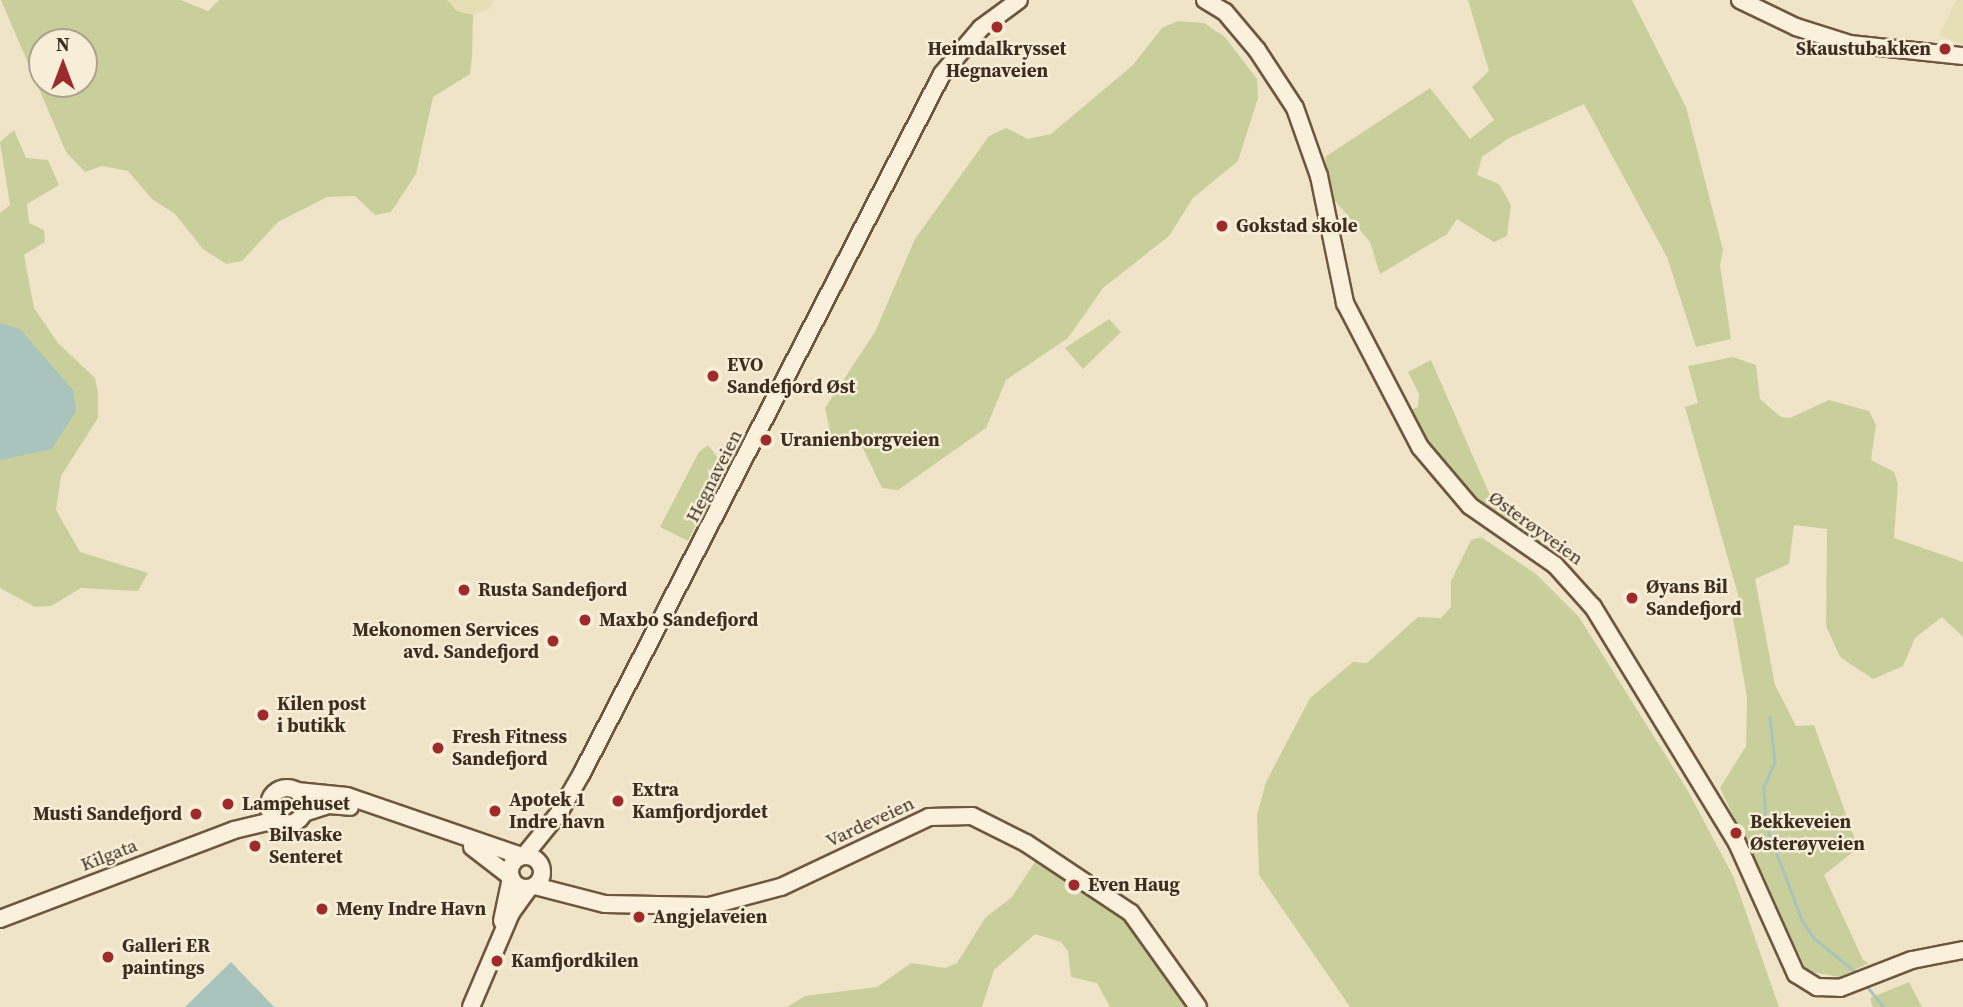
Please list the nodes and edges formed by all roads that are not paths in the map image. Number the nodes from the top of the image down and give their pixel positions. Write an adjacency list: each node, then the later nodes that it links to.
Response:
1 (1003, 0): 6 (main road, Hegnaveien)
2 (1018, 0): 6 (main road, Hegnaveien)
3 (1205, 0): 5 (main road, Østerøyveien)
4 (1740, 0): 7 (main road)
5 (1230, 6): 21 (main road, Østerøyveien)
6 (994, 18): 11 (main road, Hegnaveien)
7 (1963, 56)
8 (297, 791): 9 (main road); 10 (main road); 12 (main road)
9 (272, 813): 10 (main road, Kilgata); 19 (main road, Kilgata)
10 (304, 813): 12 (main road)
11 (559, 813): 14 (main road, Hegnaveien); 15 (main road, Hegnaveien)
12 (411, 821): 13 (main road)
13 (455, 836): 14 (main road); 16 (main road)
14 (522, 856): 15 (main road, Vardeveien); 16 (main road, Hegnaveien)
15 (541, 865): 17 (main road, Hegnaveien); 18 (main road, Vardeveien)
16 (511, 878): 17 (main road, Vardeveien); 20 (main road, Hegnaveien)
17 (532, 887): 18 (main road, Vardeveien); 20 (main road, Hegnaveien)
18 (617, 902): 23 (main road, Vardeveien)
19 (0, 919)
20 (497, 944): 22 (main road)
21 (1963, 950)
22 (471, 1007)
23 (1198, 1007)

